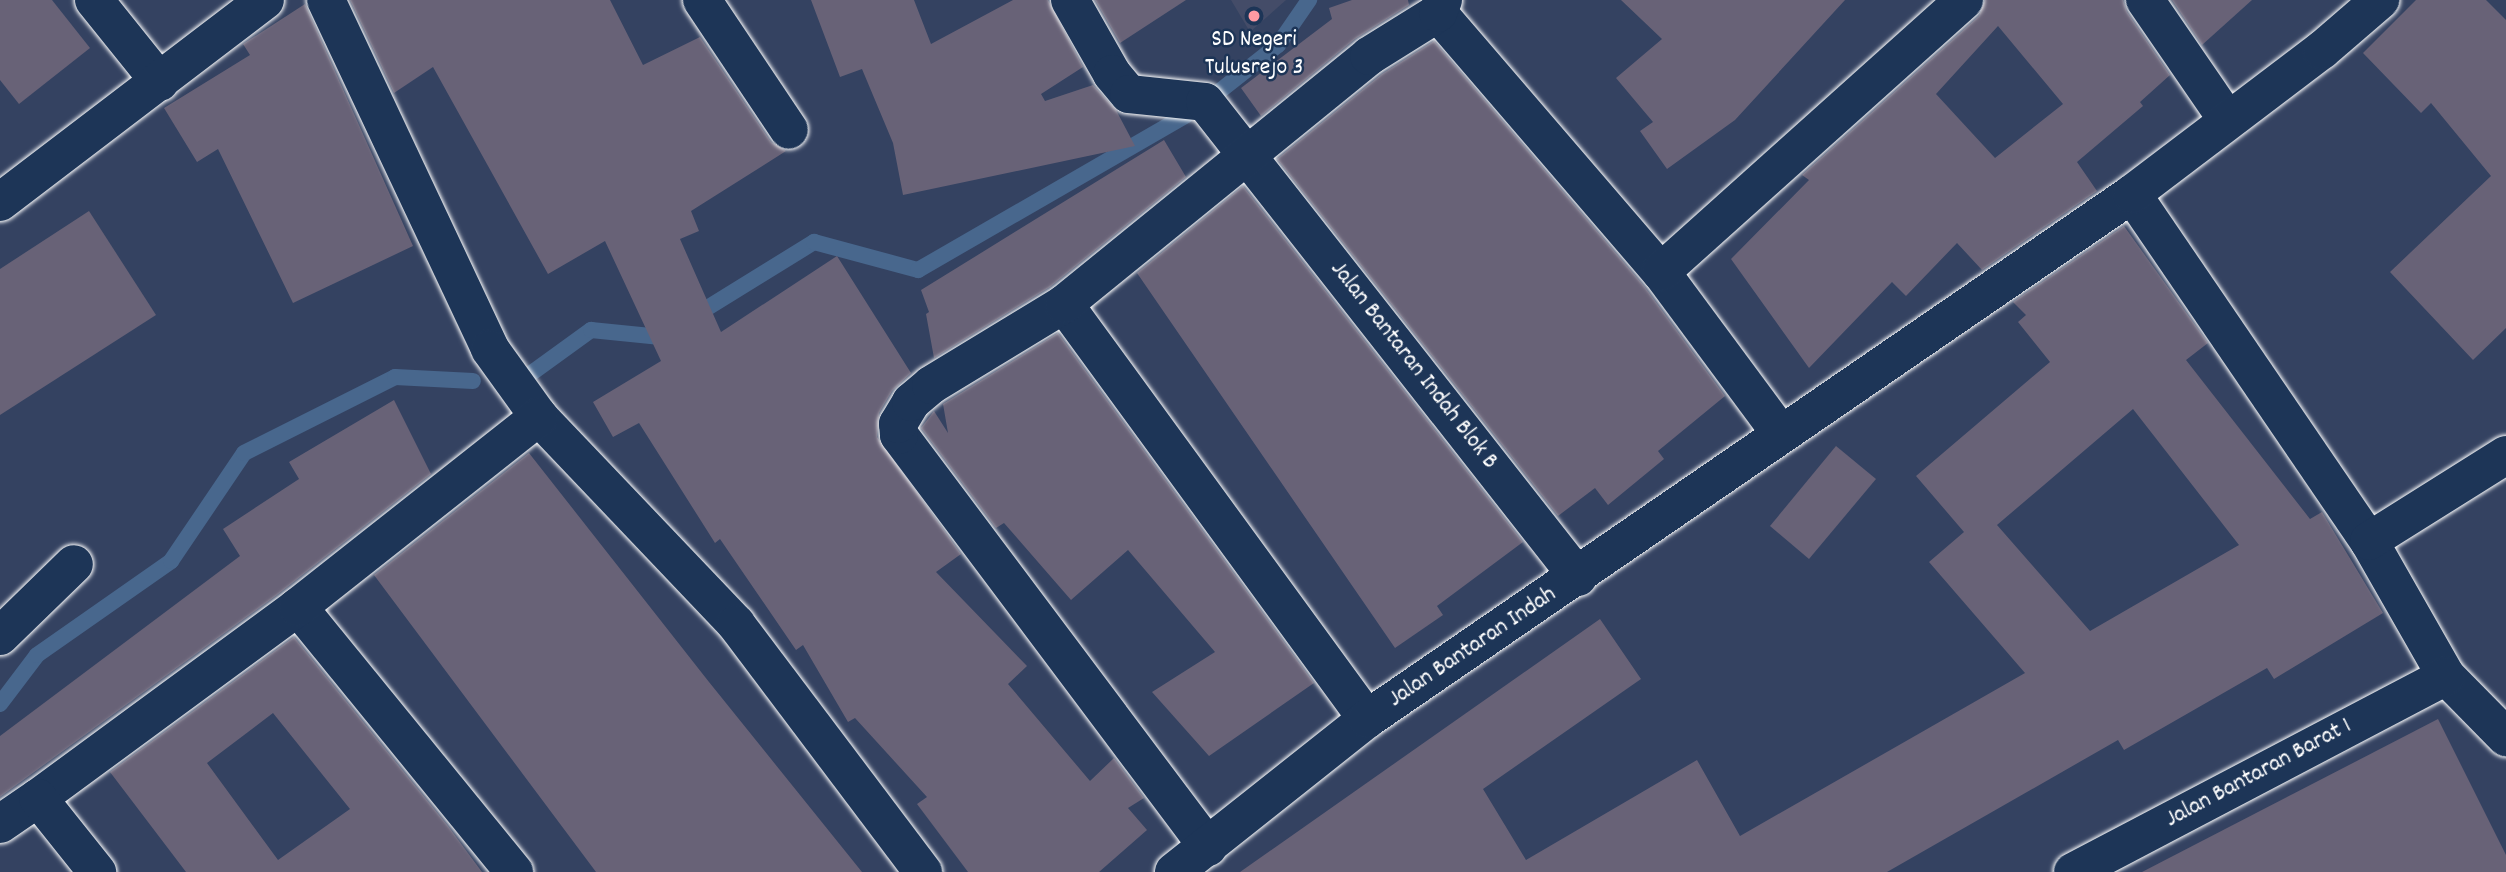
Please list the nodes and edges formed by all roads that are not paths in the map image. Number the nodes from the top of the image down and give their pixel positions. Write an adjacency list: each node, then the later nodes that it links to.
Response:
1 (94, 0): 10 (street)
2 (265, 0): 10 (street)
3 (326, 0): 18 (street)
4 (702, 0): 12 (street)
5 (1070, 0): 13 (street, Jalan Bantaran Indah Blok B)
6 (1964, 0): 16 (street)
7 (2145, 0): 11 (street)
8 (2380, 0): 11 (street, Jalan Bantaran Indah)
9 (1441, 7): 13 (street); 16 (street)
10 (160, 82): 15 (street)
11 (2227, 118): 14 (street, Jalan Bantaran Indah)
12 (789, 130)
13 (1249, 154): 17 (street); 23 (street, Jalan Bantaran Indah Blok B)
14 (2132, 194): 19 (street, Jalan Bantaran Indah); 21 (street)
15 (0, 202)
16 (1661, 272): 19 (street)
17 (1064, 304): 27 (street); 31 (street)
18 (539, 417): 24 (street); 34 (street)
19 (1780, 433): 23 (street, Jalan Bantaran Indah)
20 (2506, 454): 21 (street)
21 (2370, 541): 26 (street)
22 (74, 564): 25 (street)
23 (1578, 577): 27 (street, Jalan Bantaran Indah)
24 (298, 607): 29 (street); 33 (street)
25 (0, 636)
26 (2446, 676): 28 (street); 36 (street, Jalan Bantaran Barat 1)
27 (1367, 719): 31 (street, Jalan Bantaran Indah)
28 (2506, 737)
29 (38, 798): 30 (street); 32 (street)
30 (0, 824)
31 (1208, 847): 35 (street, Jalan Bantaran Indah)
32 (97, 872)
33 (514, 872)
34 (923, 872)
35 (1174, 872)
36 (2073, 872)

